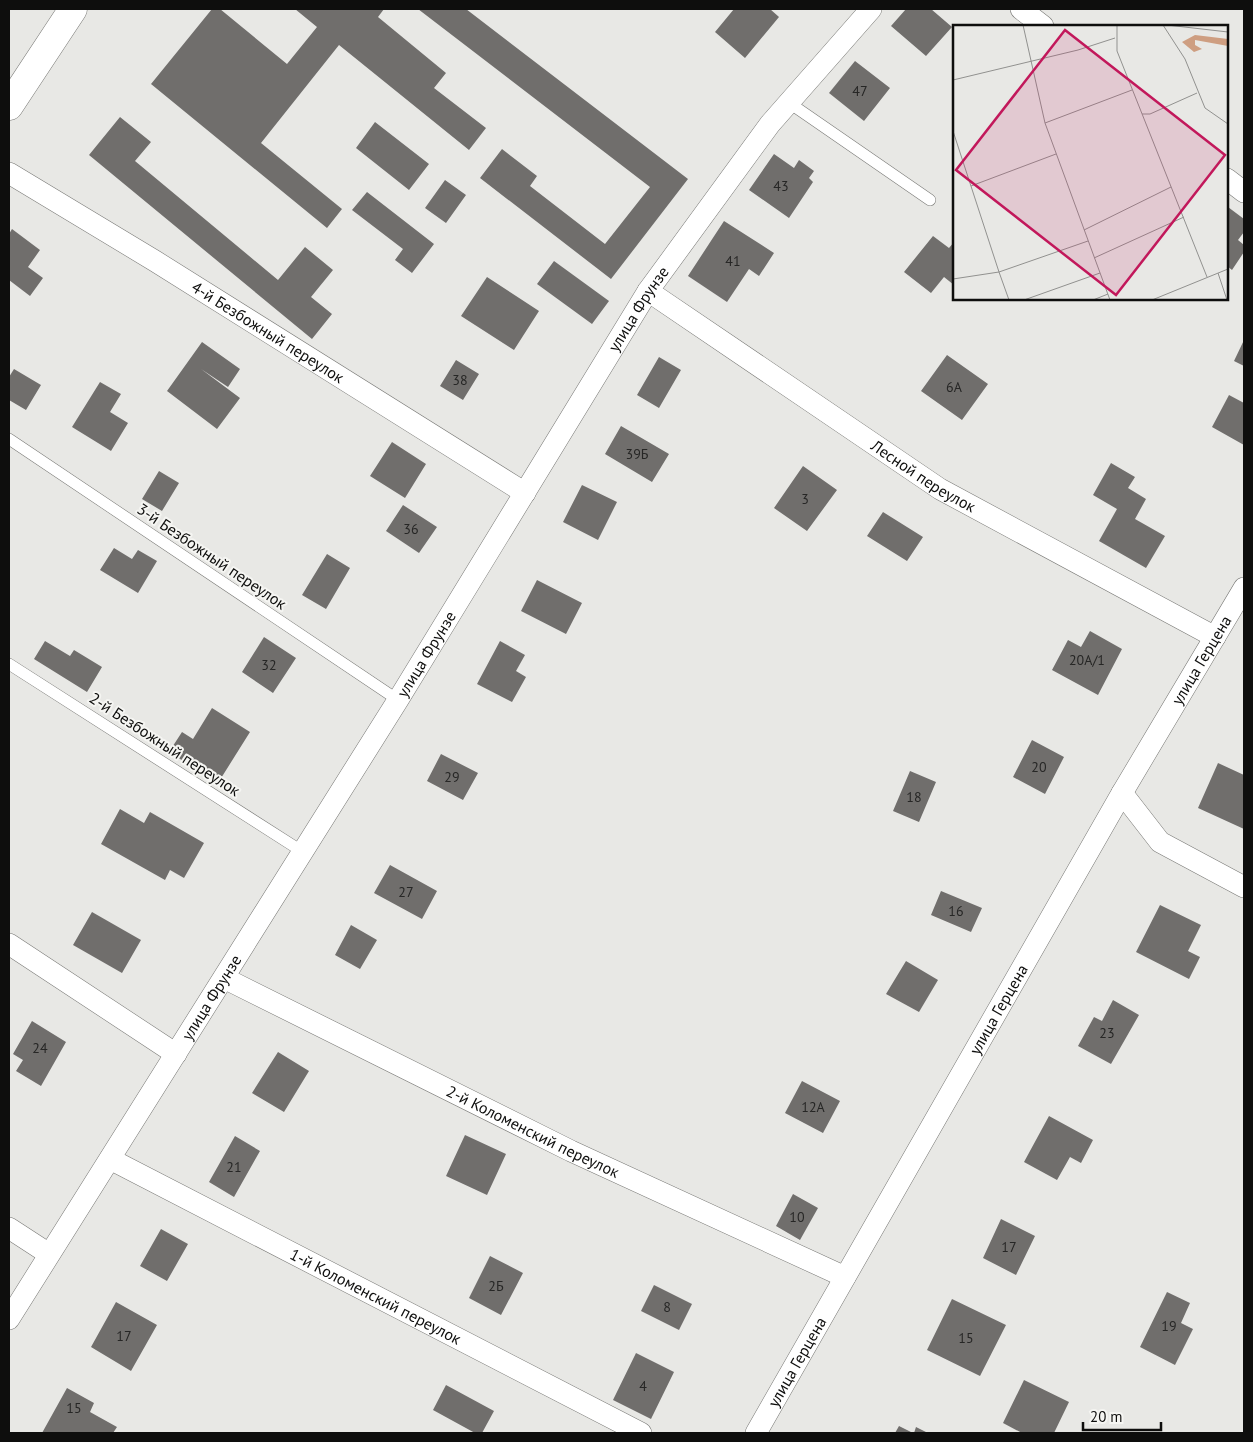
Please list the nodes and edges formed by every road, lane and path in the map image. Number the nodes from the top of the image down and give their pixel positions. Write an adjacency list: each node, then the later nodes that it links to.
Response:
1 (73, 9): 6 (street)
2 (871, 9): 5 (street, улица Фрунзе)
3 (1021, 9): 4 (street)
4 (1042, 25)
5 (788, 102): 10 (lane); 11 (street, улица Фрунзе)
6 (9, 106)
7 (9, 173): 13 (street, 4-й Безбожный переулок)
8 (1228, 181): 9 (street)
9 (1244, 192)
10 (930, 200)
11 (648, 292): 13 (street, улица Фрунзе); 15 (street, Лесной переулок)
12 (9, 439): 17 (lane, 3-й Безбожный переулок)
13 (525, 493): 17 (street, улица Фрунзе)
14 (1244, 588): 15 (street, улица Герцена)
15 (1215, 637): 18 (street, улица Герцена)
16 (9, 664): 19 (lane, 2-й Безбожный переулок)
17 (398, 700): 19 (street, улица Фрунзе)
18 (1122, 793): 20 (street); 27 (street, улица Герцена)
19 (303, 852): 22 (street, улица Фрунзе)
20 (1244, 887)
21 (9, 944): 23 (street)
22 (224, 978): 23 (street, улица Фрунзе); 27 (street, 2-й Коломенский переулок)
23 (176, 1054): 24 (street, улица Фрунзе)
24 (110, 1159): 26 (street, улица Фрунзе); 29 (street, 1-й Коломенский переулок)
25 (9, 1228): 26 (street)
26 (49, 1254): 28 (street, улица Фрунзе)
27 (844, 1277): 30 (street, улица Герцена)
28 (9, 1319)
29 (641, 1433)
30 (756, 1433)

